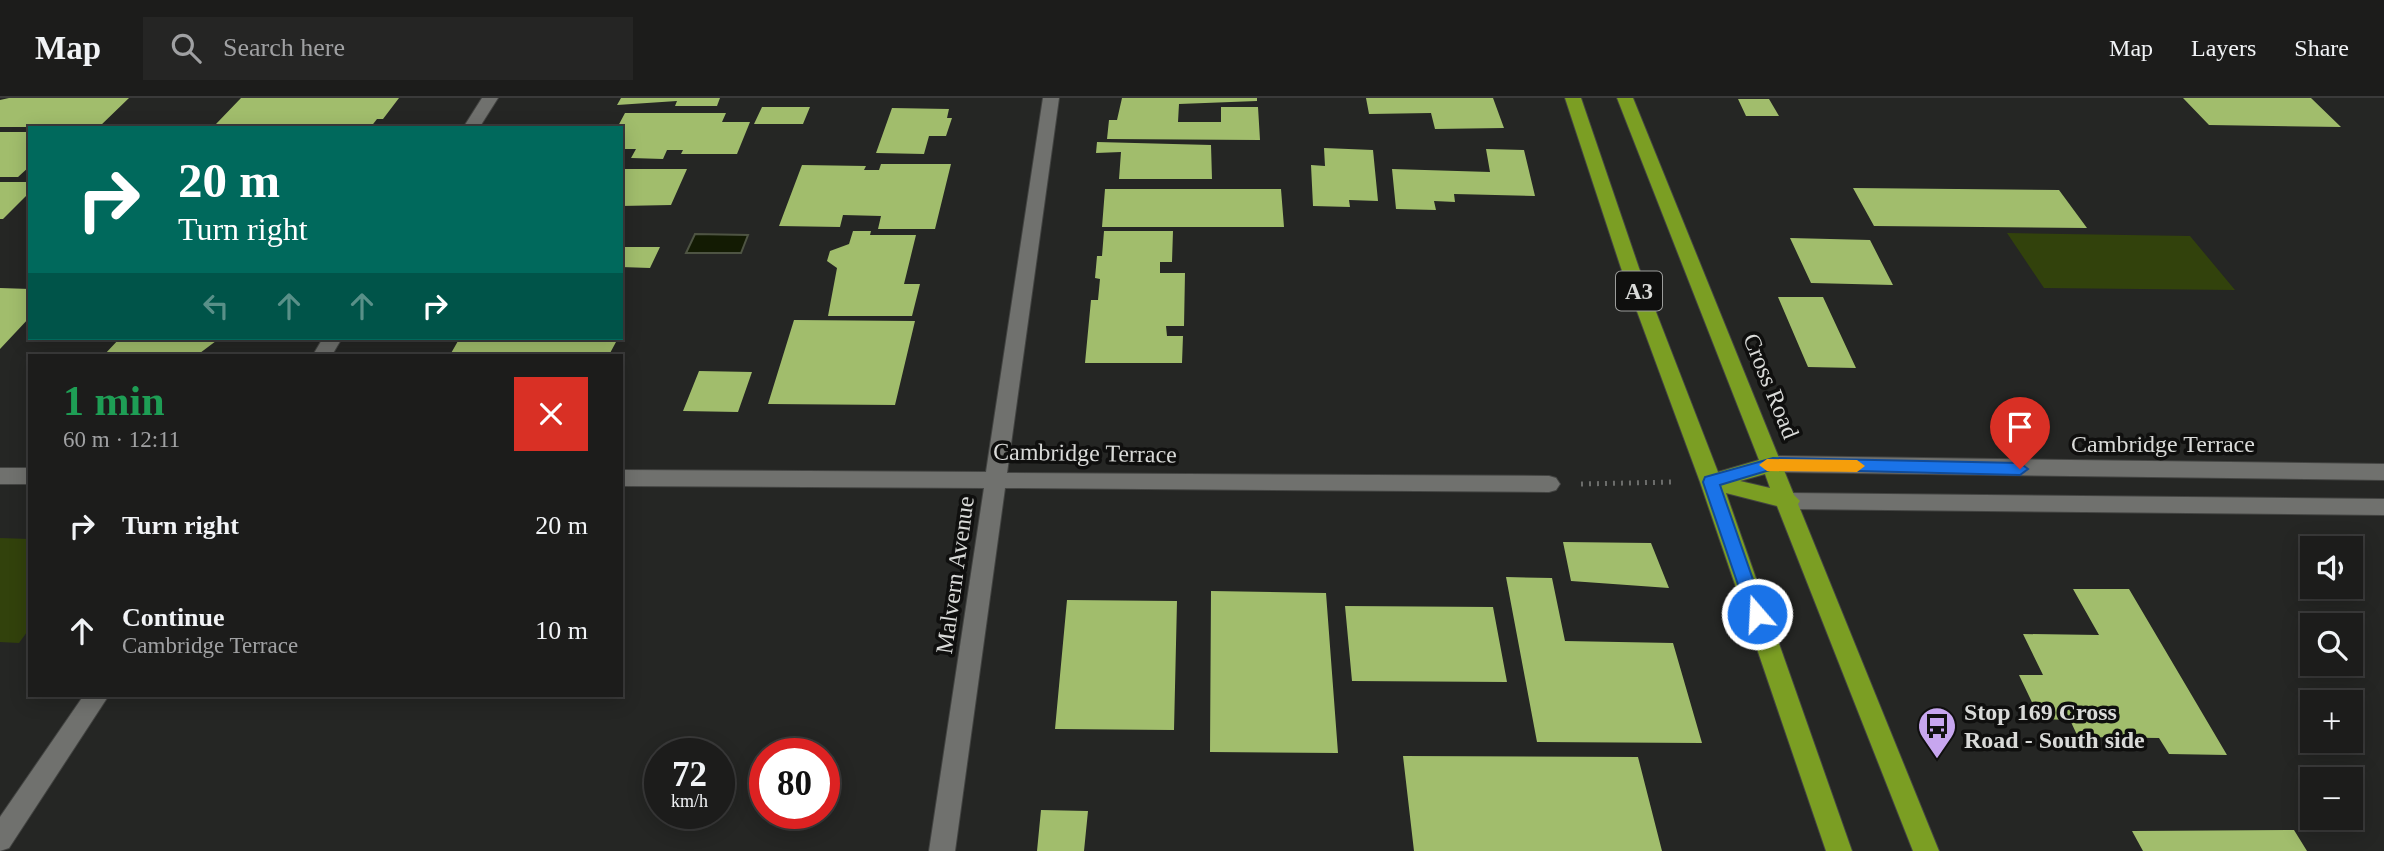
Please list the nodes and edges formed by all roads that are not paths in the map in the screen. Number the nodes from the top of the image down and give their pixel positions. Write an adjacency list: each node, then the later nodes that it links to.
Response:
1 (490, 98): 5 (street)
2 (1051, 98): 12 (street, Malvern Avenue)
3 (1573, 98): 13 (highway, A3)
4 (1625, 98): 6 (highway, Cross Road / A3)
5 (472, 126)
6 (1773, 464): 7 (street, Cambridge Terrace); 13 (highway); 15 (highway, Cross Road / A3)
7 (2270, 471): 8 (street, Cambridge Terrace); 16 (street)
8 (2384, 472)
9 (0, 476): 10 (street)
10 (28, 477)
11 (623, 478): 12 (street, Cambridge Terrace)
12 (996, 479): 14 (street, Cambridge Terrace); 20 (street, Malvern Avenue)
13 (1711, 482): 15 (highway); 21 (highway, A3)
14 (1549, 484)
15 (1789, 501): 16 (street); 22 (highway, Cross Road / A3)
16 (2296, 507): 17 (street)
17 (2384, 508)
18 (96, 697): 19 (street)
19 (0, 839)
20 (942, 851)
21 (1839, 851)
22 (1926, 851)

